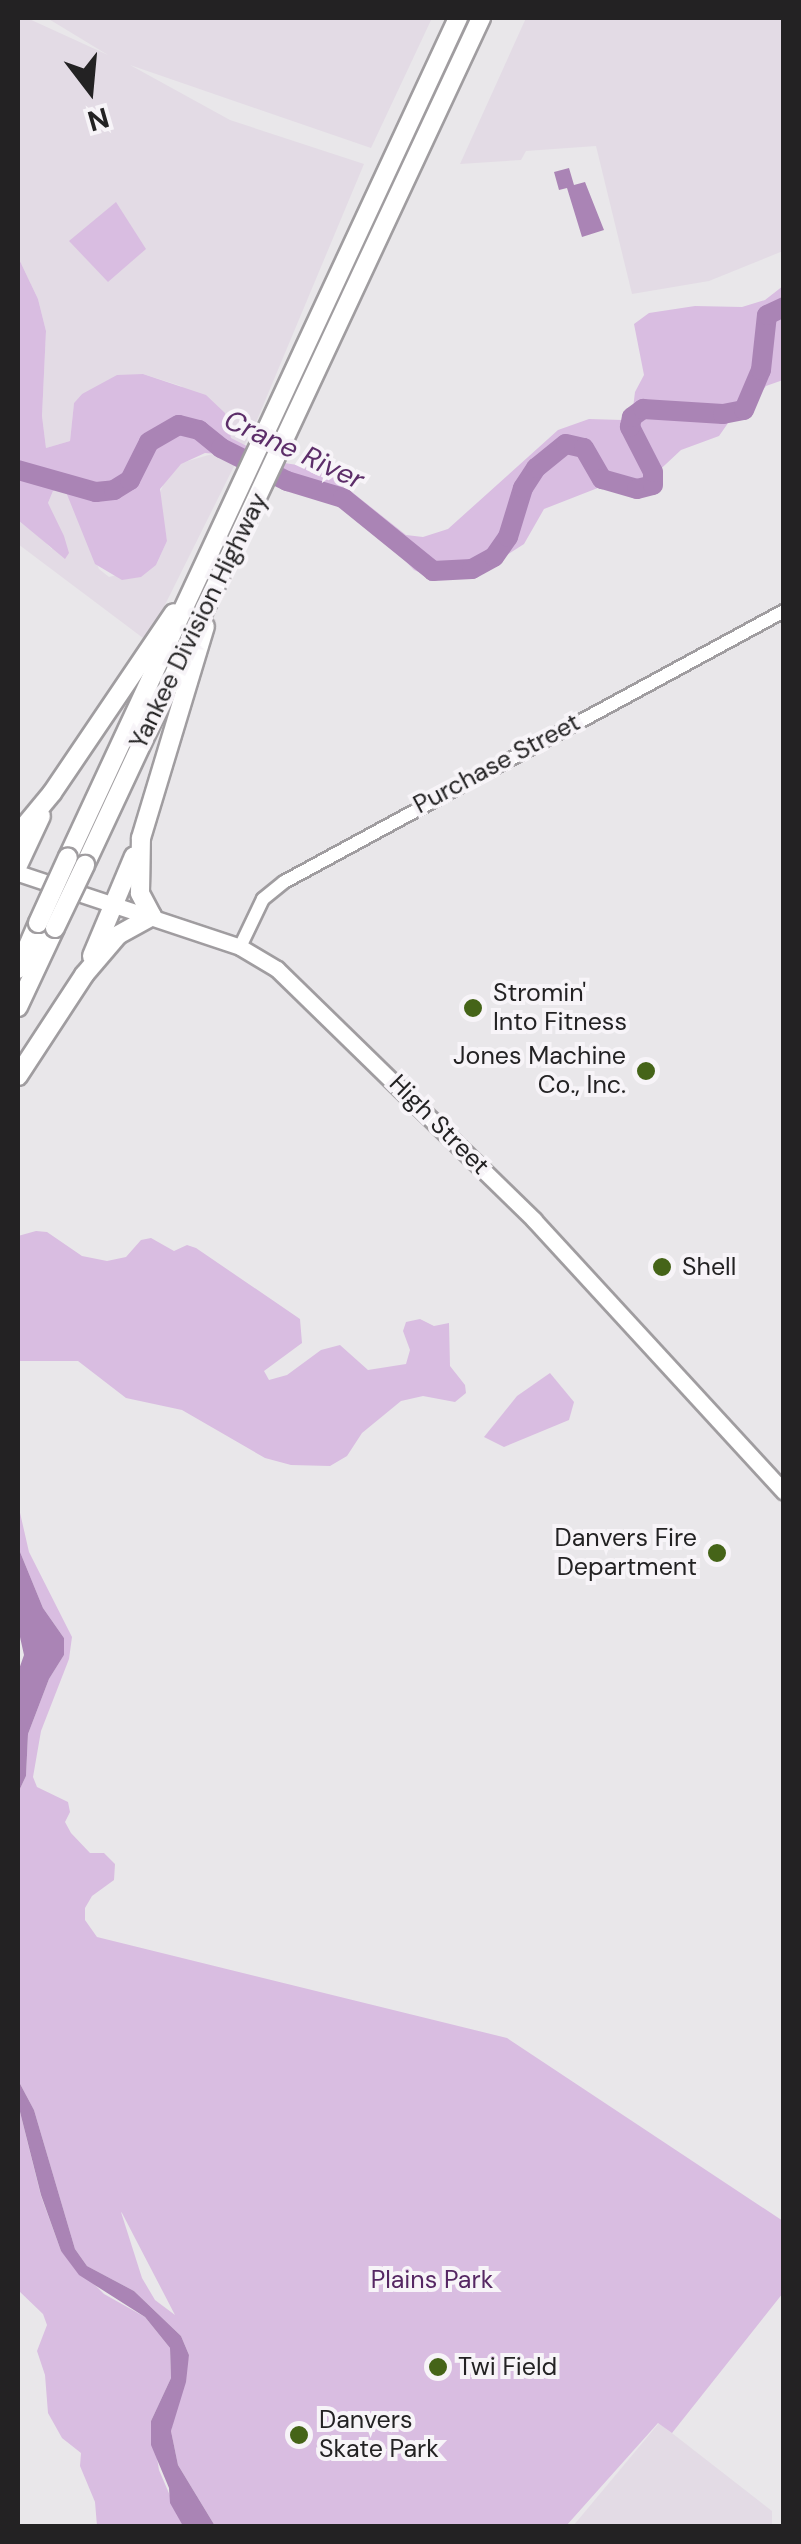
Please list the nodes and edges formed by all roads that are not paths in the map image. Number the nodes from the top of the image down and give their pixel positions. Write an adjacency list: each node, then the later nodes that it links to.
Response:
1 (458, 18): 3 (highway, Yankee Division Highway)
2 (481, 18): 3 (highway, Yankee Division Highway)
3 (274, 441): 4 (highway, Yankee Division Highway)
4 (212, 573): 6 (highway, Yankee Division Highway); 6 (highway)
5 (784, 611): 15 (street, Purchase Street)
6 (181, 639): 7 (highway); 9 (highway); 14 (highway, Yankee Division Highway, bridge)
7 (52, 793): 8 (highway); 10 (highway)
8 (18, 834)
9 (141, 838): 12 (highway); 13 (highway)
10 (18, 865)
11 (18, 873): 12 (main road, High Street)
12 (114, 905): 13 (main road, High Street); 17 (highway)
13 (152, 916): 15 (main road, High Street); 17 (highway)
14 (47, 926): 16 (highway, Yankee Division Highway); 18 (highway, Yankee Division Highway)
15 (240, 948): 20 (main road, High Street)
16 (18, 969)
17 (84, 975): 19 (highway)
18 (18, 1007)
19 (18, 1076)
20 (784, 1492)

